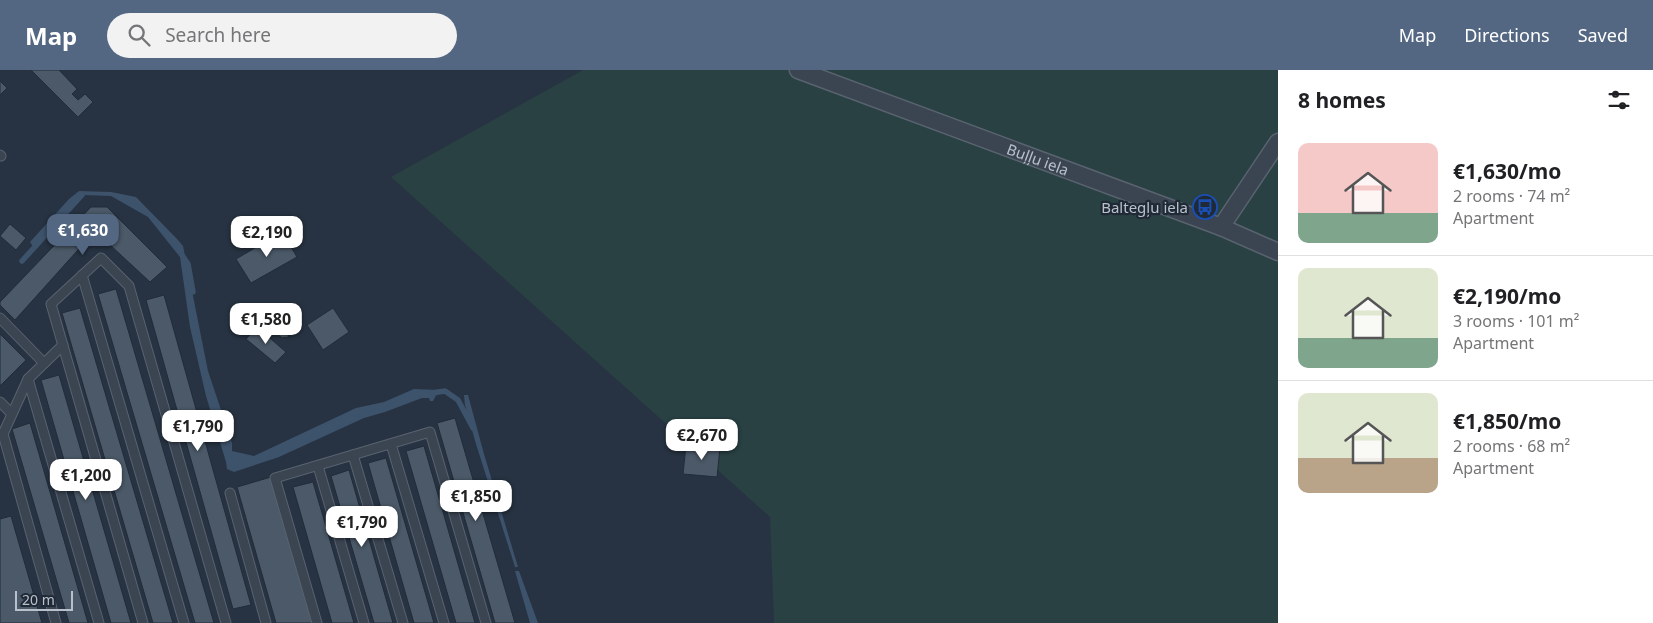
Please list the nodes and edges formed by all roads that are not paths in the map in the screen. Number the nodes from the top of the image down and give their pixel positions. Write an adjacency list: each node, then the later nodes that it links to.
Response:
1 (798, 70): 3 (street, Buļļu iela)
2 (1278, 142): 3 (street)
3 (1221, 227): 4 (street, Buļļu iela)
4 (1278, 252)
5 (82, 275): 7 (lane); 20 (lane); 21 (lane)
6 (0, 318): 8 (lane)
7 (63, 345): 8 (lane); 19 (lane)
8 (44, 363): 9 (lane)
9 (28, 379): 11 (lane); 18 (lane)
10 (0, 402): 11 (lane)
11 (12, 414): 12 (lane)
12 (3, 444): 17 (lane)
13 (392, 444): 14 (lane); 26 (lane); 27 (lane)
14 (353, 455): 15 (lane); 25 (lane)
15 (318, 466): 23 (lane); 24 (lane)
16 (230, 493): 22 (lane)
17 (56, 623)
18 (99, 623)
19 (143, 623)
20 (184, 623)
21 (226, 623)
22 (266, 623)
23 (317, 623)
24 (364, 623)
25 (403, 623)
26 (444, 623)
27 (486, 623)

